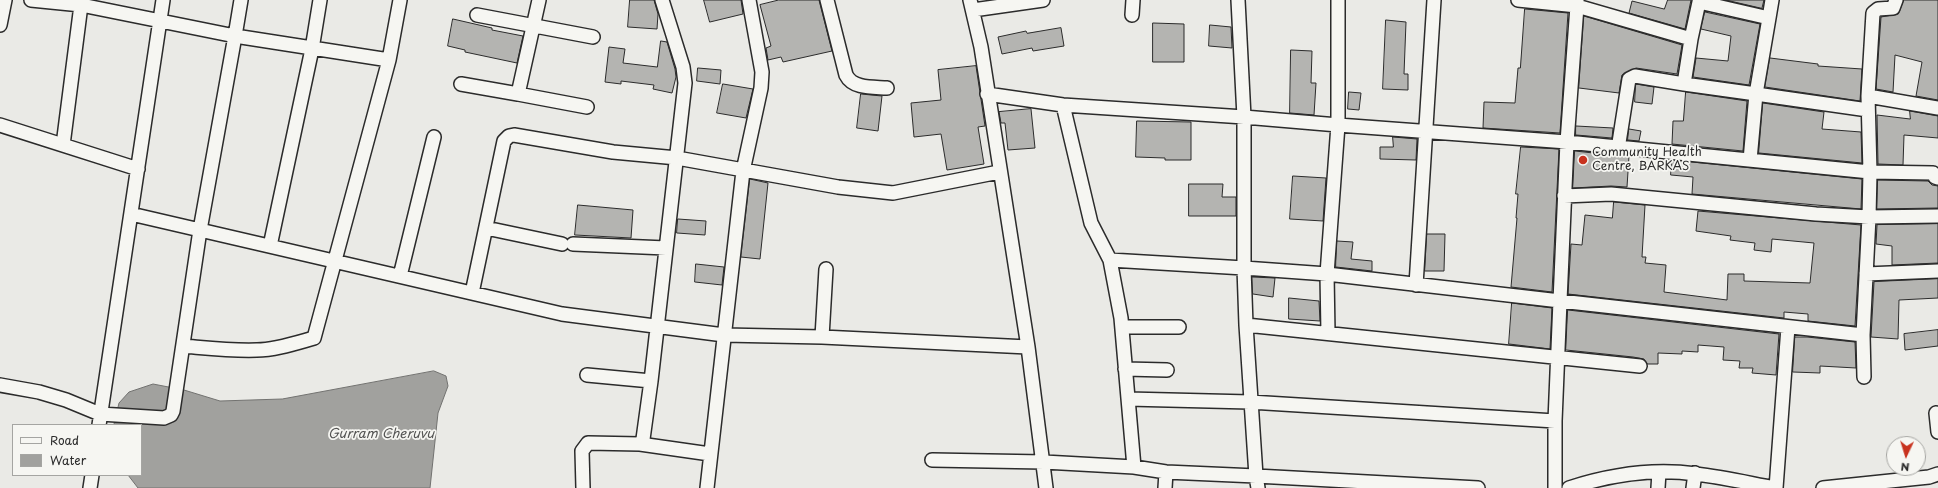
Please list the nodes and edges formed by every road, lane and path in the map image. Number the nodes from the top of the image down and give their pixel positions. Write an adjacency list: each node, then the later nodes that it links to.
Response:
1 (5, 0): 27 (street)
2 (31, 0): 20 (street)
3 (163, 0): 26 (street)
4 (241, 0): 29 (street)
5 (320, 0): 32 (street)
6 (400, 0): 33 (street)
7 (539, 0): 28 (street)
8 (662, 0): 53 (street)
9 (749, 0): 56 (street)
10 (827, 0): 36 (street)
11 (1043, 0): 22 (street)
12 (1134, 0): 23 (street)
13 (1238, 0): 45 (street)
14 (1338, 0): 47 (street)
15 (1434, 0): 48 (street)
16 (1518, 0): 21 (street)
17 (1772, 0): 25 (street)
18 (1896, 0): 40 (street)
19 (1697, 1): 25 (street); 31 (street)
20 (82, 2): 26 (street); 51 (street)
21 (1577, 3): 31 (street); 50 (street)
22 (971, 5): 38 (street)
23 (1132, 14)
24 (477, 15): 28 (street)
25 (1769, 18): 39 (street)
26 (160, 20): 29 (street); 55 (street)
27 (0, 24)
28 (534, 26): 30 (street); 37 (street)
29 (235, 36): 32 (street); 65 (street)
30 (593, 37)
31 (1691, 39): 35 (street)
32 (312, 49): 33 (street); 66 (street)
33 (389, 60): 69 (street)
34 (460, 84): 37 (street)
35 (1684, 84): 39 (street); 52 (street)
36 (887, 88)
37 (518, 94): 42 (street)
38 (987, 94): 41 (street); 57 (street)
39 (1756, 94): 44 (street); 54 (street)
40 (1868, 96): 43 (street); 44 (street)
41 (1063, 105): 45 (street); 68 (street)
42 (587, 107)
43 (1938, 108)
44 (1868, 110): 58 (street)
45 (1244, 117): 47 (street); 70 (street)
46 (0, 125): 51 (street)
47 (1338, 125): 48 (street); 73 (street)
48 (1426, 133): 50 (street); 76 (street)
49 (434, 137): 75 (street)
50 (1567, 142): 52 (street); 60 (street)
51 (63, 145): 55 (street)
52 (1618, 149): 54 (street)
53 (677, 158): 56 (street); 64 (street); 67 (street)
54 (1750, 160): 58 (street)
55 (138, 169): 61 (street)
56 (743, 171): 57 (street); 85 (street)
57 (999, 172): 89 (street)
58 (1870, 172): 59 (street); 63 (street)
59 (1938, 178)
60 (1564, 196): 63 (street); 78 (street)
61 (131, 214): 65 (street); 101 (street)
62 (1938, 216): 63 (street)
63 (1869, 217): 74 (street)
64 (486, 228): 67 (street); 77 (street)
65 (200, 230): 66 (street); 88 (street)
66 (270, 246): 69 (street)
67 (666, 248): 81 (street)
68 (1110, 260): 70 (street); 82 (street)
69 (336, 261): 75 (street); 88 (street)
70 (1244, 268): 73 (street); 79 (street)
71 (826, 269): 87 (street)
72 (1938, 271): 74 (street)
73 (1327, 274): 76 (street); 84 (street)
74 (1866, 274): 86 (street)
75 (400, 276): 77 (street)
76 (1416, 285): 78 (street)
77 (472, 293): 81 (street)
78 (1560, 301): 80 (street); 90 (street)
79 (1246, 325): 84 (street); 99 (street)
80 (1788, 326): 86 (street); 127 (street)
81 (658, 327): 85 (street); 96 (street)
82 (1122, 327): 83 (street); 92 (street)
83 (1179, 327)
84 (1328, 333): 90 (street)
85 (724, 335): 87 (street); 105 (street)
86 (1863, 335): 95 (street)
87 (822, 337): 89 (street)
88 (183, 346): 101 (street)
89 (1028, 347): 107 (street)
90 (1558, 358): 91 (street); 102 (street)
91 (1640, 366)
92 (1125, 370): 93 (street); 98 (street)
93 (1166, 370)
94 (587, 375): 96 (street)
95 (1864, 377)
96 (651, 381): 104 (street)
97 (0, 385): 101 (street)
98 (1128, 399): 99 (street); 108 (street)
99 (1250, 402): 102 (street); 114 (street)
100 (1936, 413): 103 (street)
101 (100, 419)
102 (1555, 421): 124 (street)
103 (1938, 432)
104 (640, 444): 105 (street); 119 (street)
105 (710, 454): 120 (street)
106 (932, 460): 107 (street)
107 (1044, 462): 108 (street); 121 (street)
108 (1134, 467): 109 (street)
109 (1166, 472): 114 (street); 122 (street)
110 (1659, 472): 111 (street); 117 (street); 125 (street)
111 (1695, 474): 126 (street); 127 (street)
112 (1938, 474): 128 (street)
113 (92, 476): 118 (street)
114 (1257, 482): 115 (street)
115 (1325, 483): 116 (street)
116 (1392, 485): 123 (street)
117 (1572, 487)
118 (90, 488)
119 (582, 488)
120 (707, 488)
121 (1046, 488)
122 (1165, 488)
123 (1478, 488)
124 (1555, 488)
125 (1658, 488)
126 (1693, 488)
127 (1775, 488)
128 (1823, 488)

